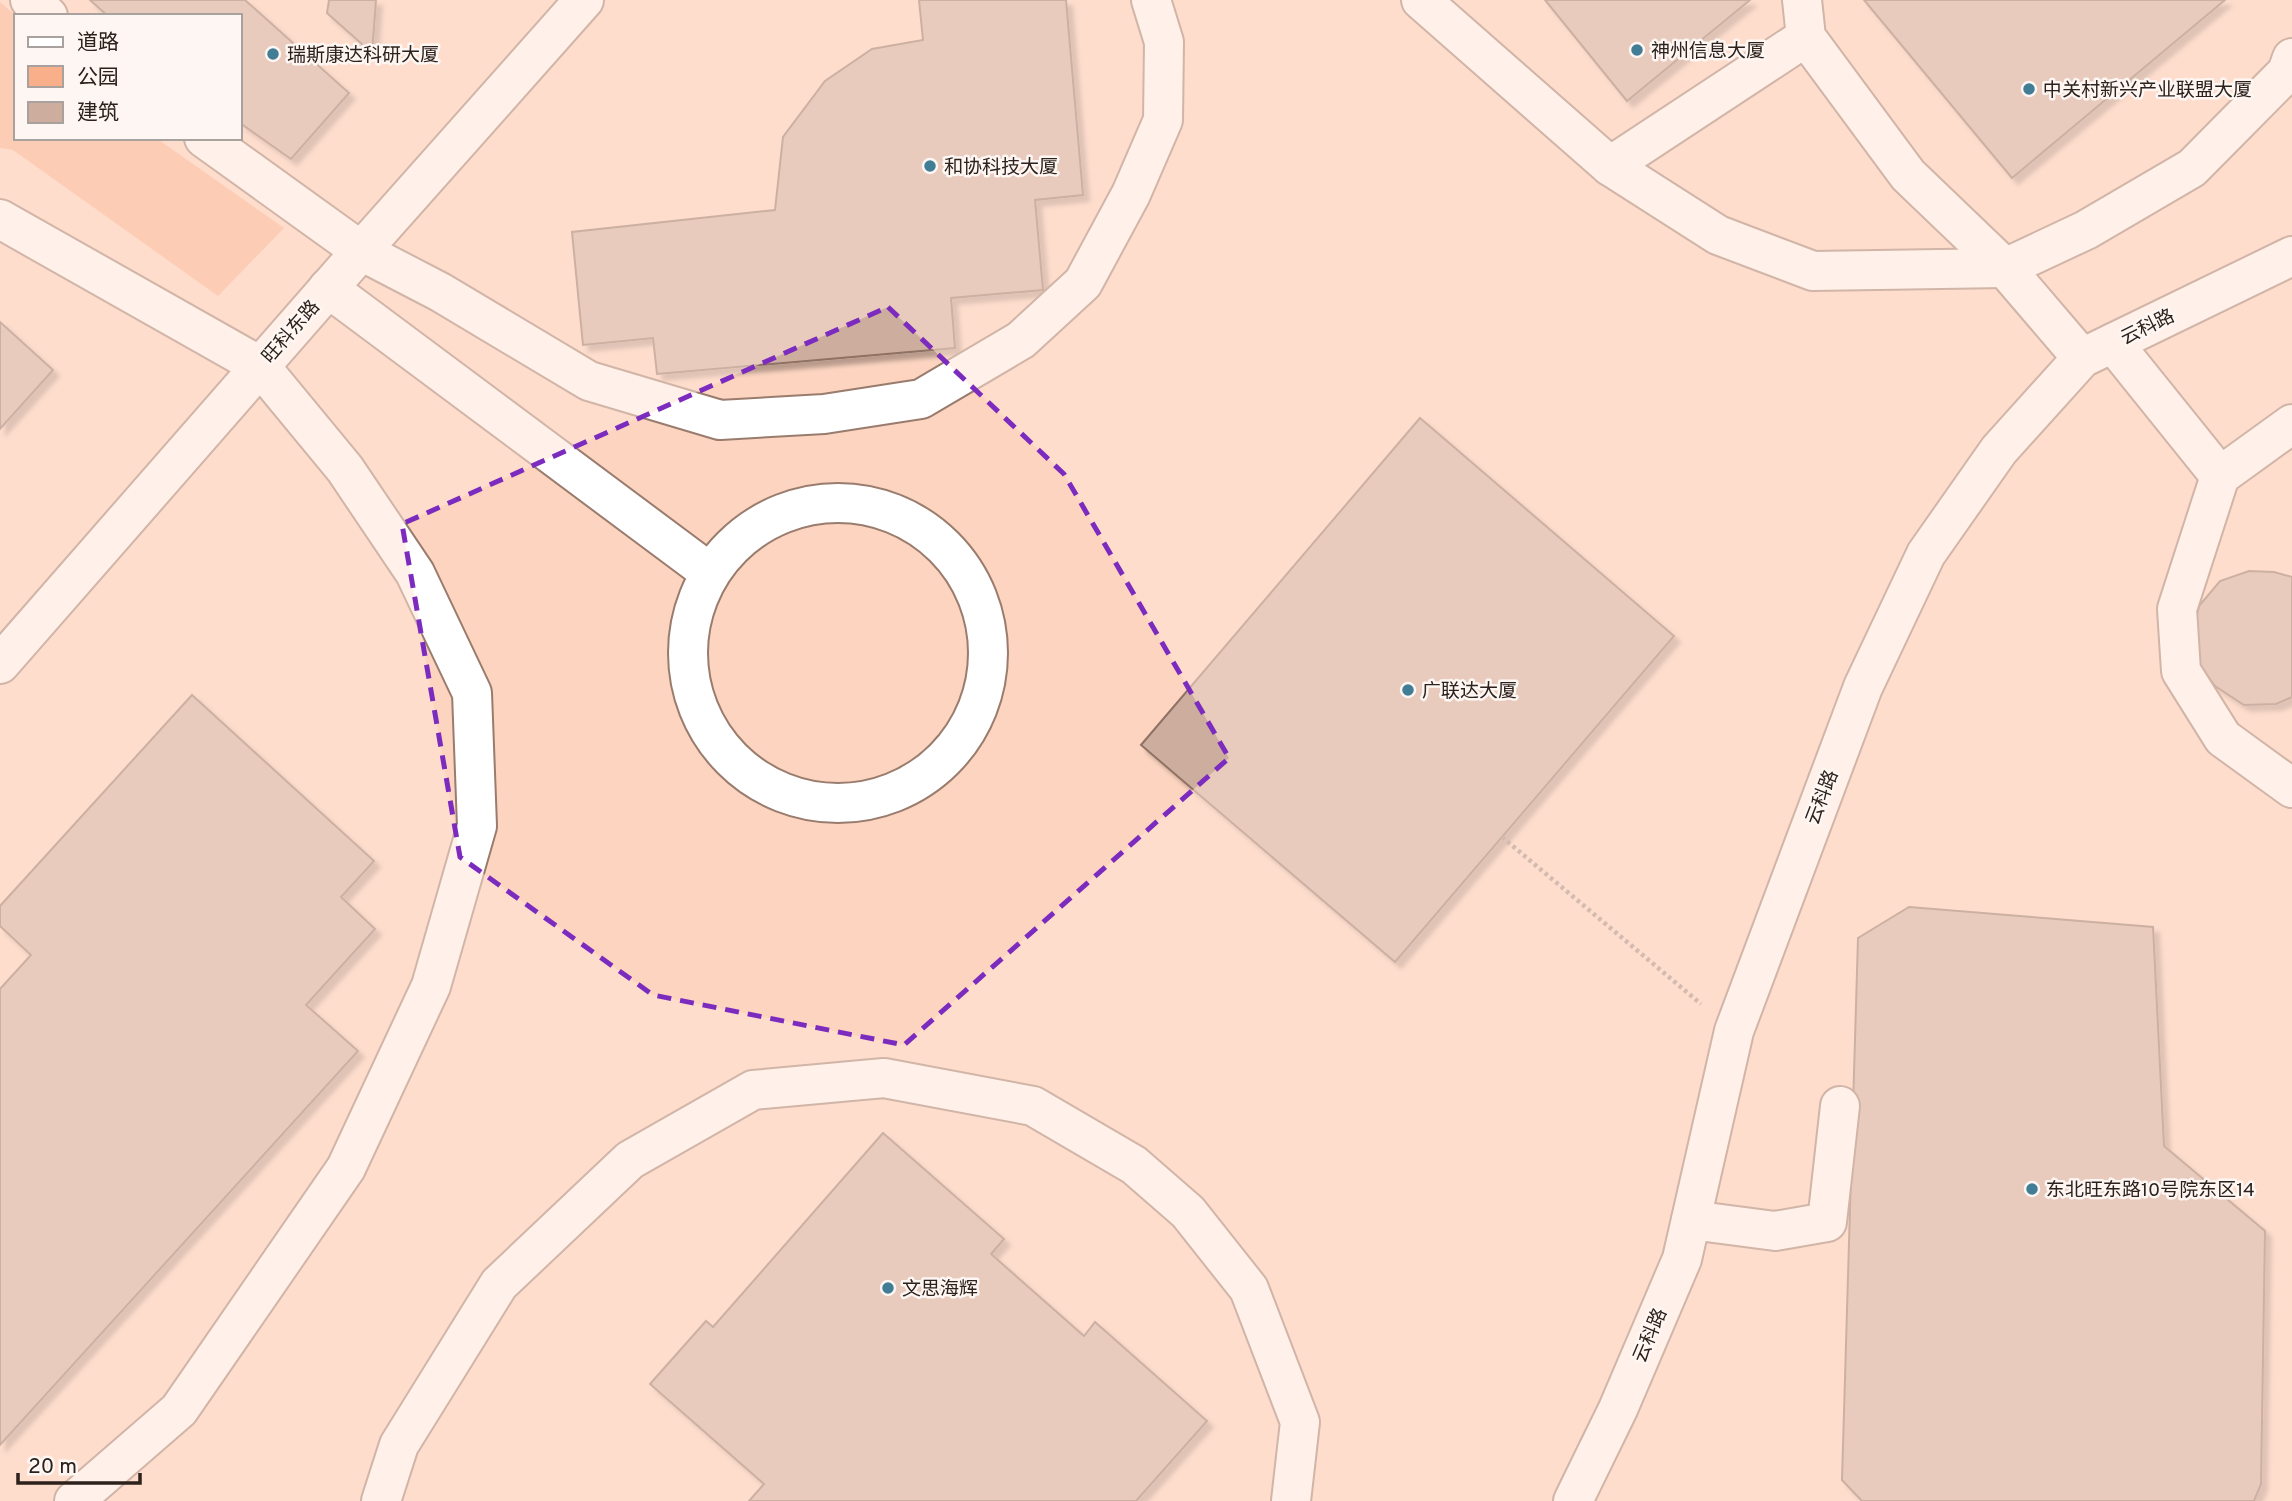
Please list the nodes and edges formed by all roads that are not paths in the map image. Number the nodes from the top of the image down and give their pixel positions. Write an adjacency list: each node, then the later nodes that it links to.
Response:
1 (30, 0): 5 (street)
2 (584, 0): 11 (street, 旺科东路)
3 (1151, 0): 11 (street)
4 (1421, 0): 9 (street)
5 (46, 14)
6 (1804, 18): 9 (street); 13 (street)
7 (2292, 58): 13 (street)
8 (207, 140): 11 (street)
9 (1611, 166): 13 (street)
10 (0, 219): 16 (street)
11 (360, 251): 14 (street, 旺科东路)
12 (2292, 256): 15 (street, 云科路)
13 (2005, 268): 15 (street)
14 (328, 288): 16 (street, 旺科东路); 19 (street)
15 (2097, 350): 18 (street); 23 (street, 云科路)
16 (260, 366): 20 (street, 旺科东路); 24 (street)
17 (2292, 424): 18 (street)
18 (2220, 476): 21 (street)
19 (709, 572): 19 (street)
20 (0, 664)
21 (2292, 788)
22 (1840, 1106): 23 (street)
23 (1691, 1220): 27 (street, 云科路)
24 (74, 1501)
25 (381, 1501): 26 (street)
26 (1291, 1501)
27 (1573, 1501)

